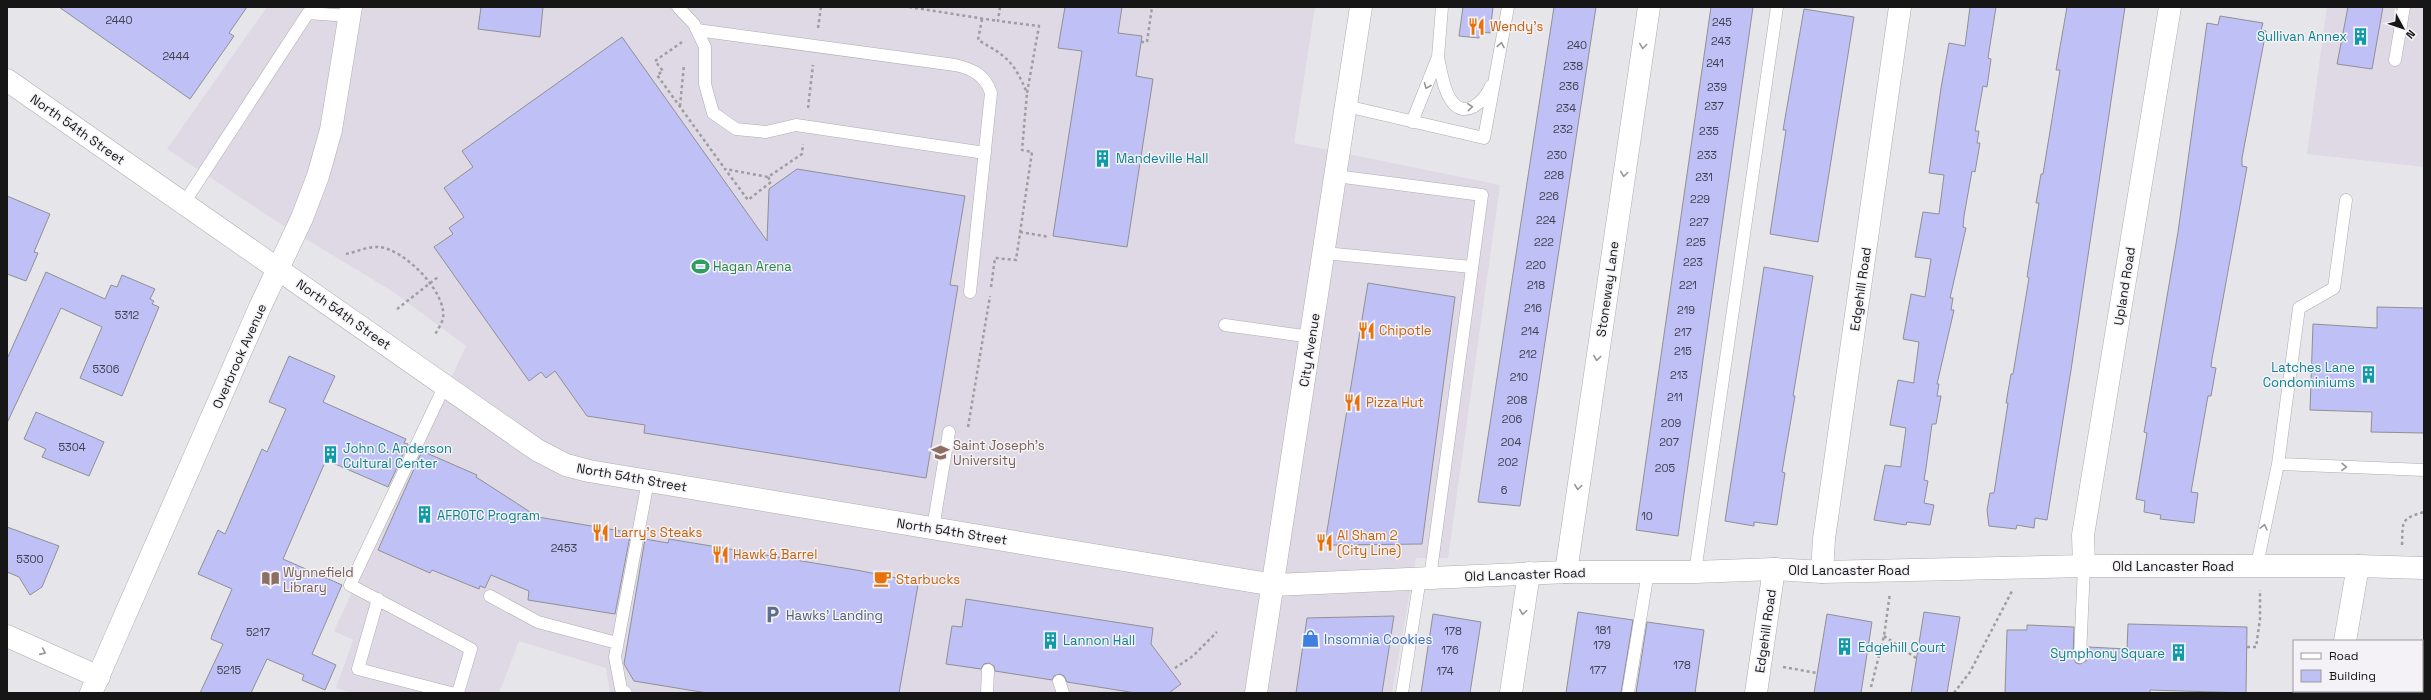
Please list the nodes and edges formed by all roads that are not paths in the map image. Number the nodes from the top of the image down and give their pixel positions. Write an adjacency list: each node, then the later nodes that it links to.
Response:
1 (678, 7): 11 (lane)
2 (1361, 7): 16 (main road, City Avenue)
3 (1442, 7): 12 (lane)
4 (1508, 7): 14 (lane, one-way to 4)
5 (1649, 7): 39 (main road, Stoneway Lane, one-way to 39)
6 (1778, 7): 41 (lane)
7 (1900, 7): 42 (main road, Edgehill Road)
8 (2170, 7): 34 (main road, Upland Road)
9 (2404, 7): 13 (lane)
10 (350, 12): 21 (lane); 24 (main road, Overbrook Avenue)
11 (697, 30): 18 (lane); 18 (lane)
12 (1438, 57): 14 (lane, one-way to 14); 17 (lane, one-way to 17)
13 (2395, 60)
14 (1496, 74): 17 (lane)
15 (7, 80): 21 (main road, North 54th Street)
16 (1346, 106): 17 (lane); 19 (main road, City Avenue)
17 (1412, 122)
18 (985, 153): 25 (lane)
19 (1336, 176): 22 (main road, City Avenue); 23 (lane)
20 (2346, 200): 30 (lane)
21 (184, 203): 24 (main road, North 54th Street)
22 (1324, 253): 23 (lane); 27 (main road, City Avenue)
23 (1472, 267): 44 (lane)
24 (279, 268): 28 (main road, North 54th Street); 54 (main road, Overbrook Avenue)
25 (970, 292)
26 (1225, 325): 27 (lane)
27 (1311, 337): 45 (main road, City Avenue)
28 (445, 385): 32 (main road, North 54th Street); 47 (lane)
29 (949, 432): 33 (lane)
30 (2278, 464): 31 (lane, one-way to 31); 35 (lane, one-way to 30)
31 (2424, 470)
32 (648, 481): 33 (main road, North 54th Street); 50 (lane)
33 (933, 528): 45 (main road, North 54th Street)
34 (2084, 566): 35 (main road, Old Lancaster Road); 42 (main road, Old Lancaster Road); 51 (lane)
35 (2257, 566): 36 (main road, Old Lancaster Road)
36 (2358, 566): 37 (main road, Old Lancaster Road); 49 (main road)
37 (2424, 568)
38 (1774, 569): 41 (main road, Old Lancaster Road); 42 (main road, Old Lancaster Road); 64 (main road, Edgehill Road)
39 (1566, 572): 40 (main road, Old Lancaster Road); 43 (main road, Old Lancaster Road)
40 (1648, 572): 41 (main road, Old Lancaster Road); 63 (lane)
41 (1695, 572)
42 (1822, 572)
43 (1528, 573): 44 (main road, Old Lancaster Road); 62 (main road, one-way to 62)
44 (1425, 578): 45 (main road, Old Lancaster Road); 61 (lane)
45 (1274, 585): 60 (main road, City Avenue)
46 (490, 596): 50 (lane)
47 (378, 598): 55 (lane); 56 (lane)
48 (7, 636): 54 (main road, one-way to 54)
49 (2345, 640)
50 (617, 643): 57 (lane)
51 (2080, 657)
52 (988, 670): 58 (lane)
53 (1058, 681): 59 (lane)
54 (95, 685)
55 (452, 693)
56 (458, 693)
57 (626, 693)
58 (987, 693)
59 (1063, 693)
60 (1256, 693)
61 (1402, 693)
62 (1511, 693)
63 (1628, 693)
64 (1756, 693)

